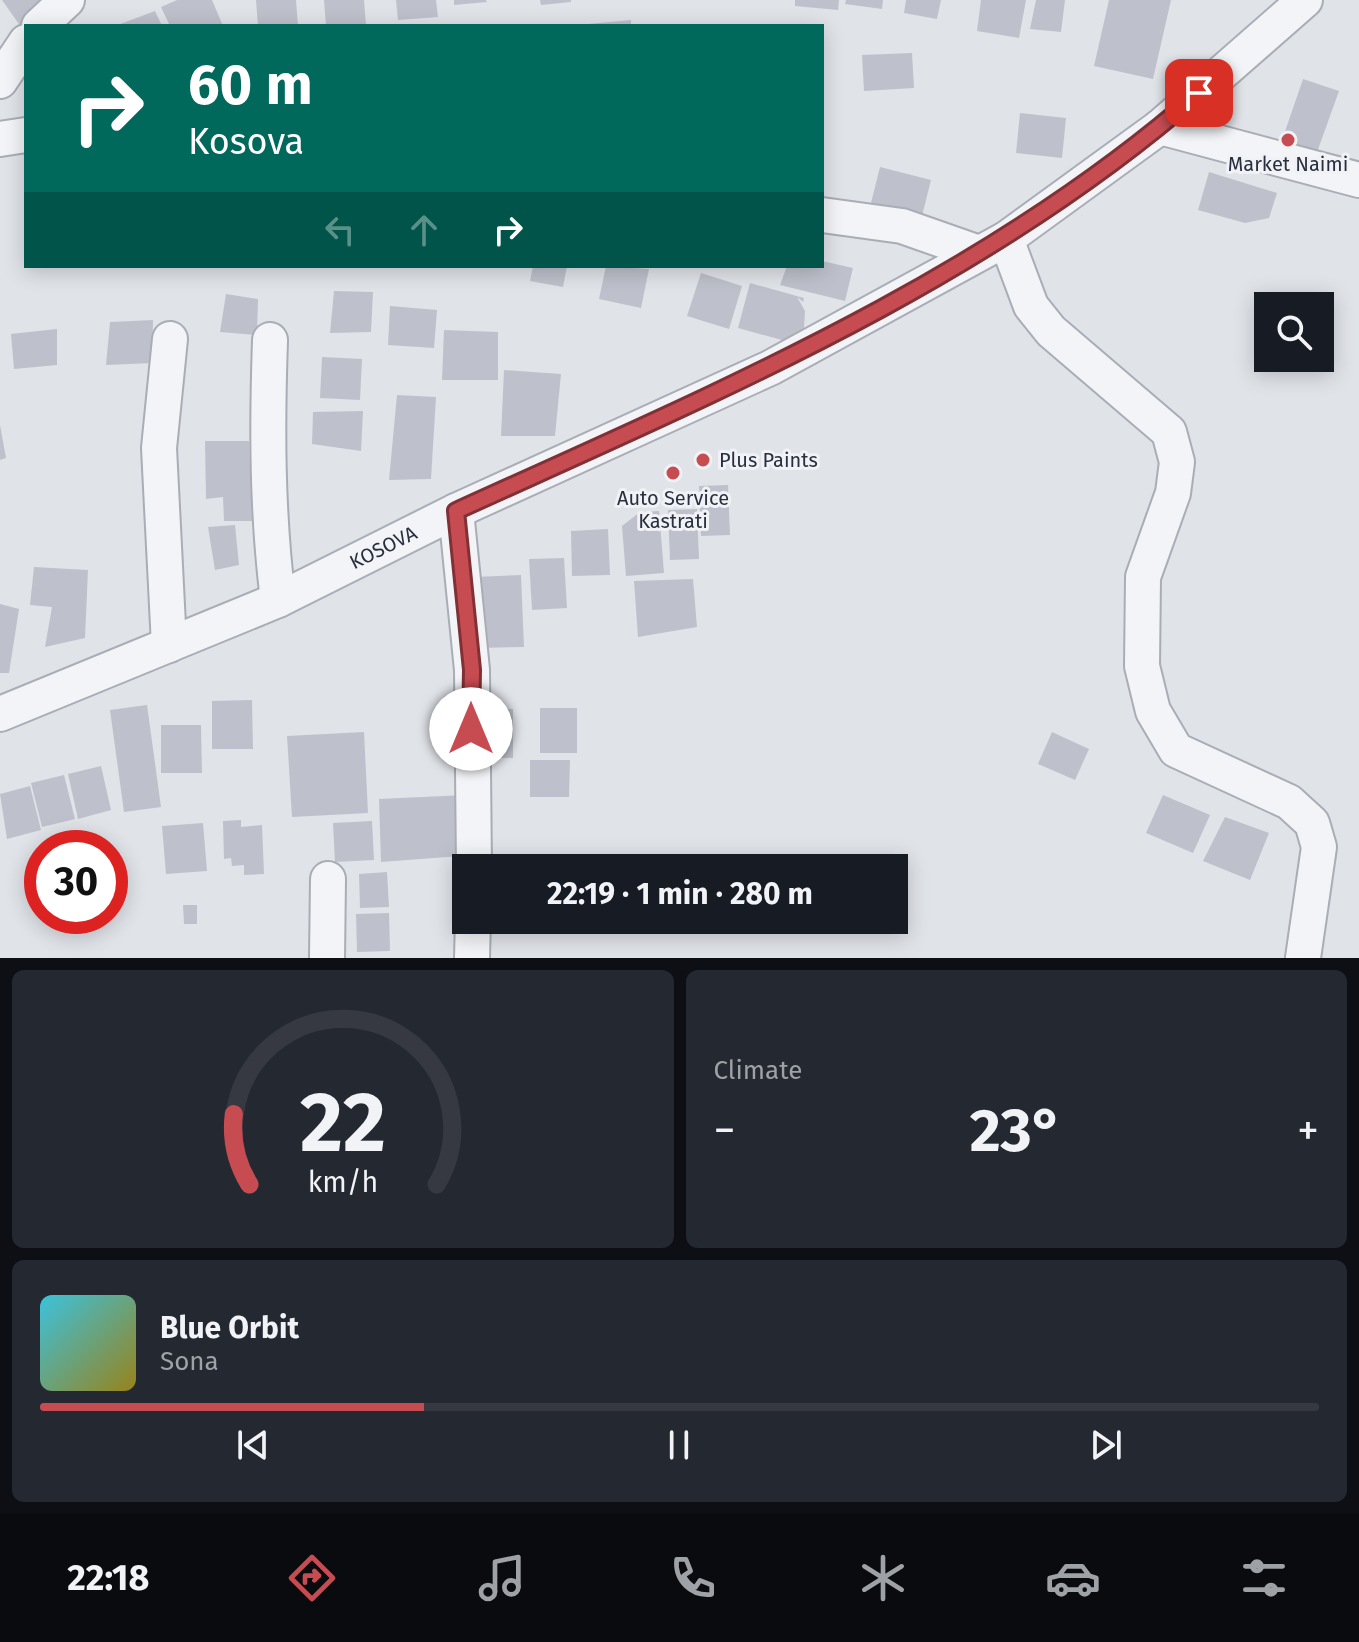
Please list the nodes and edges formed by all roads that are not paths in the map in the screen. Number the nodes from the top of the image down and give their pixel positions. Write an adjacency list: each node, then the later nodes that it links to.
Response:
1 (67, 0): 3 (street)
2 (1305, 0): 6 (street, KOSOVA)
3 (41, 24)
4 (24, 45): 5 (street)
5 (0, 81)
6 (1160, 127): 9 (street); 11 (street, KOSOVA)
7 (24, 135): 8 (street)
8 (0, 139)
9 (1359, 180)
10 (824, 215): 11 (street)
11 (992, 246): 14 (street, KOSOVA); 23 (street)
12 (170, 339): 16 (street)
13 (270, 340): 15 (street)
14 (456, 511): 15 (street, KOSOVA); 18 (street)
15 (278, 600): 16 (street, KOSOVA)
16 (169, 645): 17 (street, KOSOVA)
17 (0, 714)
18 (474, 854)
19 (328, 879): 21 (street)
20 (473, 934): 22 (street)
21 (327, 958)
22 (472, 958)
23 (1303, 958)

